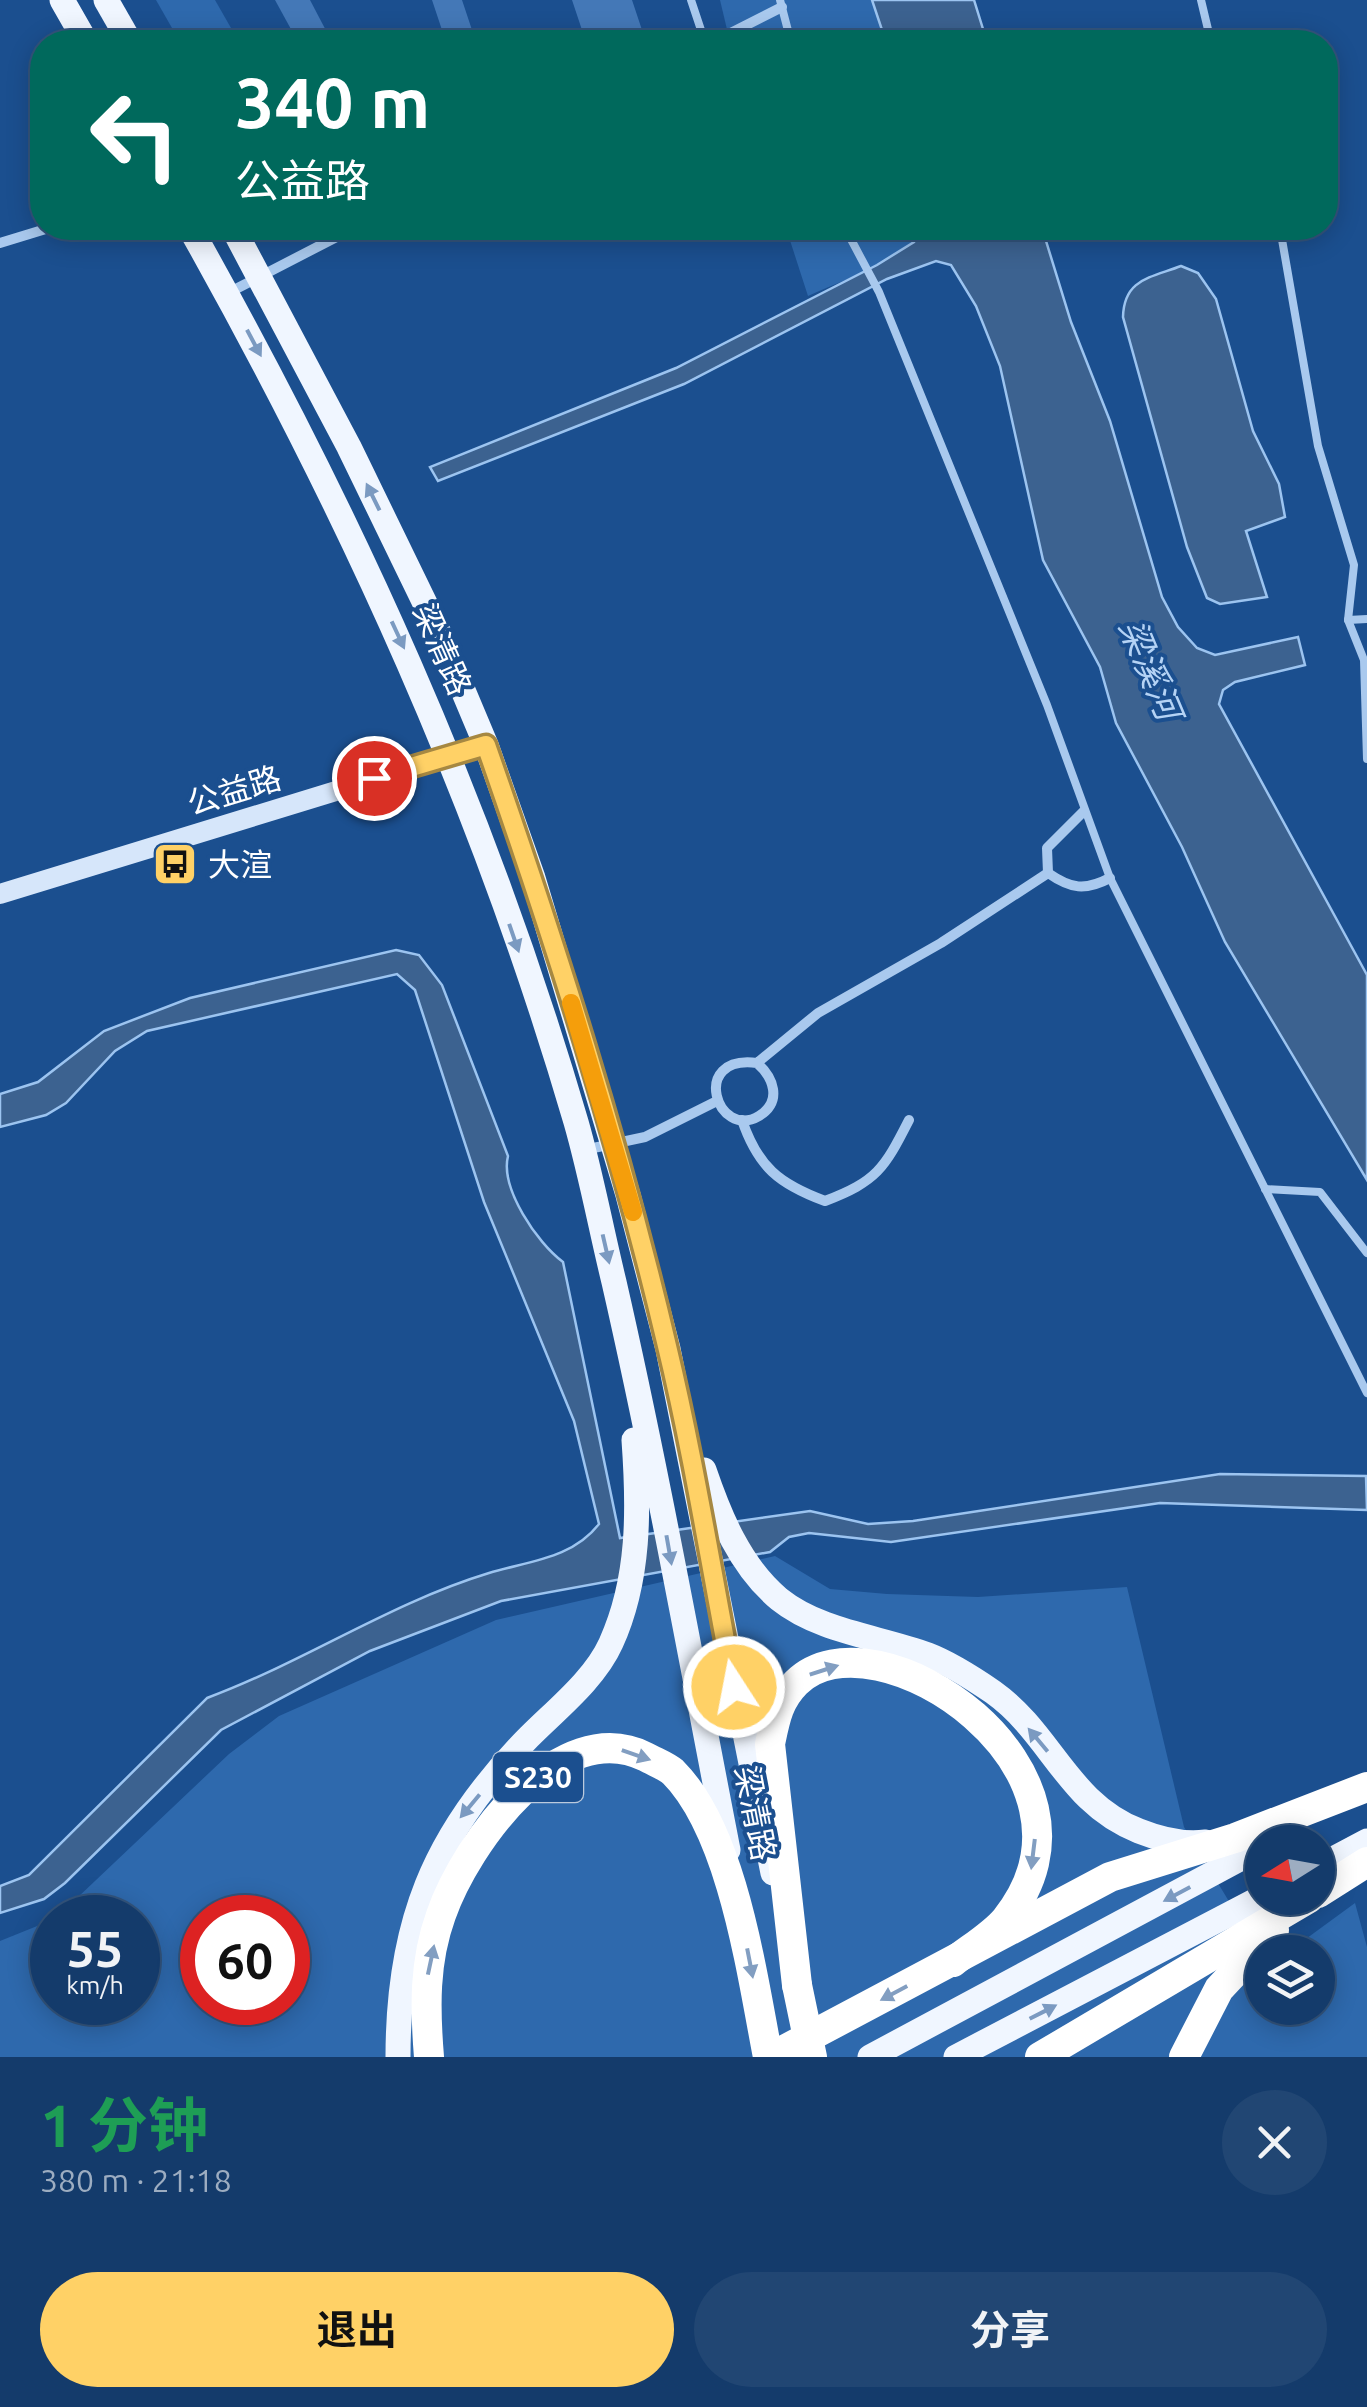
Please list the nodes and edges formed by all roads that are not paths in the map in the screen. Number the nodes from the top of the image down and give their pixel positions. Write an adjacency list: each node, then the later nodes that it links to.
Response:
1 (62, 0): 6 (main road)
2 (106, 0): 7 (main road)
3 (691, 0): 8 (lane)
4 (1201, 0): 11 (lane)
5 (781, 3): 9 (street); 10 (lane)
6 (79, 30)
7 (123, 30)
8 (701, 30)
9 (733, 30)
10 (788, 30)
11 (1208, 30)
12 (30, 234): 18 (street)
13 (197, 240): 20 (main road, 梁清路)
14 (240, 240): 19 (main road, 梁清路)
15 (331, 240): 19 (street)
16 (851, 240): 26 (lane)
17 (1282, 240): 22 (lane)
18 (0, 243)
19 (259, 277): 20 (street); 23 (main road, 梁清路, one-way to 19)
20 (227, 294): 24 (main road, 梁清路, one-way to 24)
21 (1367, 619): 22 (lane)
22 (1348, 620): 25 (lane)
23 (486, 745): 24 (street, 公益路); 34 (main road, 梁清路)
24 (450, 754): 29 (street, 公益路); 35 (main road, 梁清路, one-way to 35)
25 (1367, 758)
26 (1084, 811): 27 (street); 28 (lane)
27 (1048, 873): 28 (street); 30 (street)
28 (1110, 878): 36 (lane)
29 (0, 894)
30 (757, 1062): 31 (street); 32 (street)
31 (716, 1101): 32 (street); 34 (street)
32 (742, 1120): 33 (street)
33 (909, 1120)
34 (613, 1142): 35 (street); 38 (main road, 梁清路)
35 (583, 1150): 40 (main road, 梁清路, one-way to 40)
36 (1266, 1189): 37 (lane); 39 (lane)
37 (1367, 1254)
38 (673, 1372): 44 (main road, one-way to 38); 53 (main road, 梁清路)
39 (1367, 1392)
40 (650, 1508): 52 (main road, 梁清路, one-way to 52); 55 (main road, one-way to 55)
41 (1367, 1787): 42 (highway); 43 (main road)
42 (1285, 1825)
43 (1301, 1825)
44 (1245, 1842)
45 (1245, 1843): 54 (highway)
46 (1245, 1844): 59 (main road, one-way to 59)
47 (1365, 1863): 48 (highway)
48 (1335, 1880)
49 (1245, 1906): 60 (main road, one-way to 49)
50 (1276, 1915): 61 (highway)
51 (1290, 1915): 62 (highway)
52 (742, 1921): 56 (highway, S230, one-way to 52); 57 (highway, 梁清路, one-way to 57)
53 (790, 1951): 54 (highway, one-way to 54); 58 (highway, 梁清路, bridge)
54 (952, 1962): 57 (highway, one-way to 57)
55 (398, 2057)
56 (428, 2057)
57 (770, 2057)
58 (812, 2057)
59 (870, 2057)
60 (956, 2057)
61 (1040, 2057)
62 (1184, 2057)

